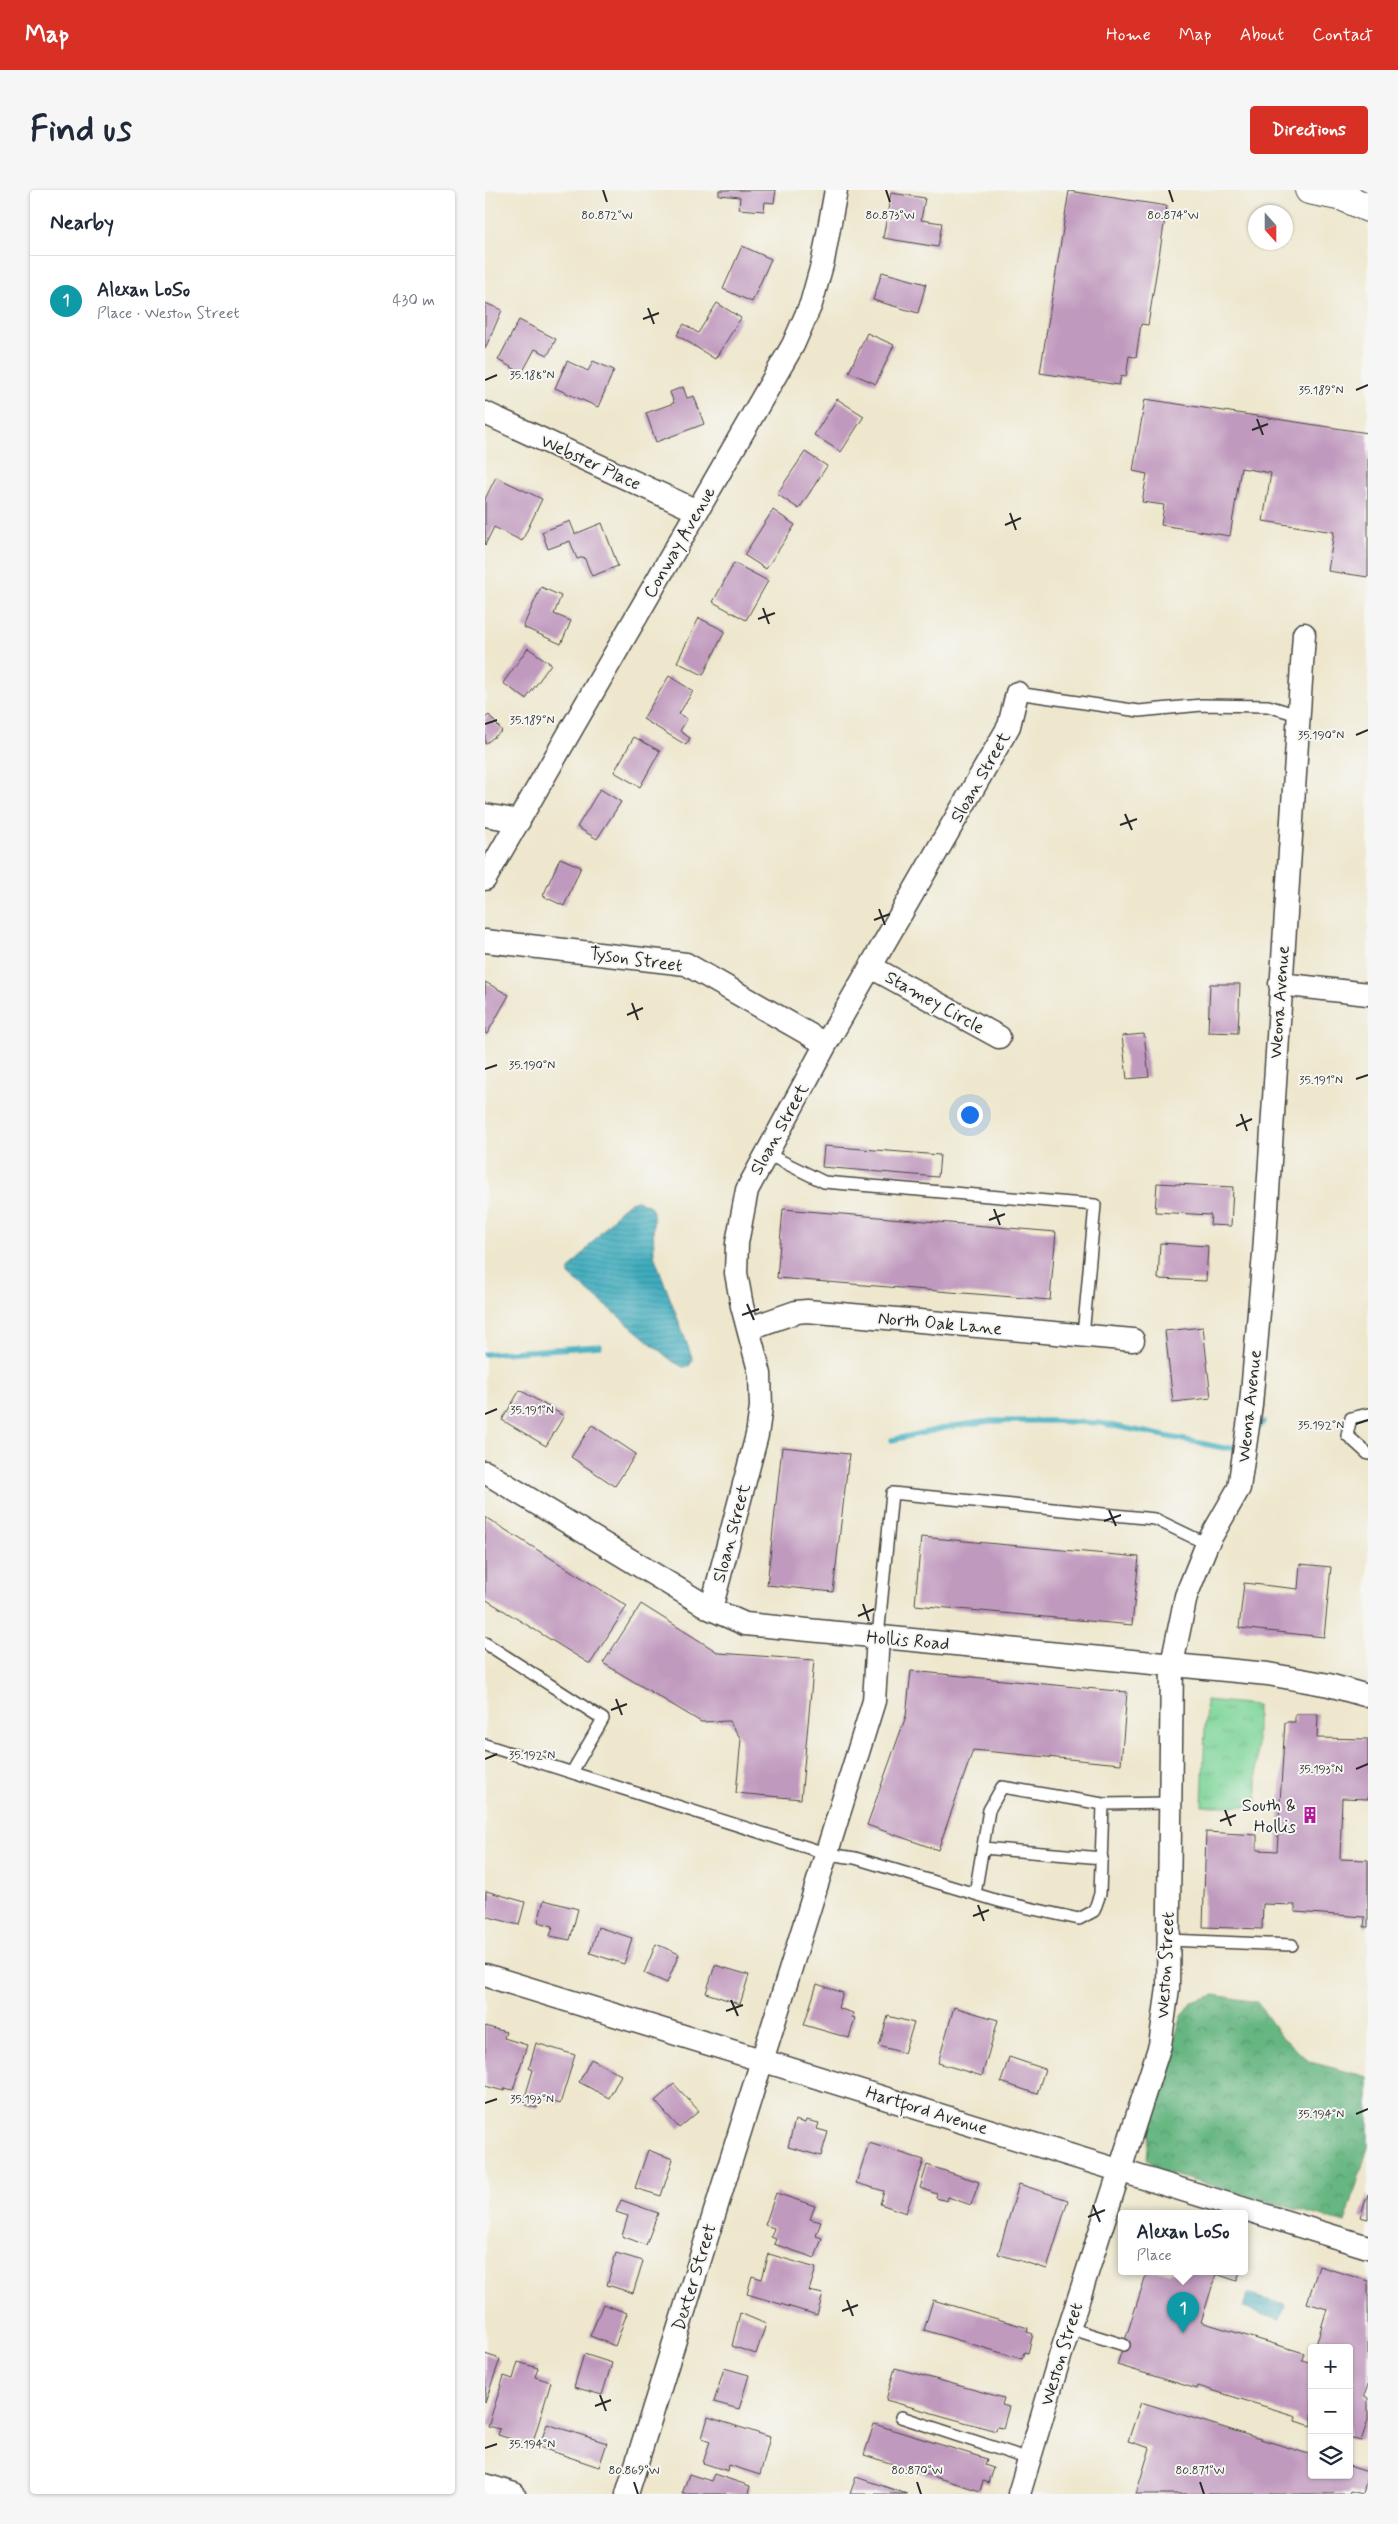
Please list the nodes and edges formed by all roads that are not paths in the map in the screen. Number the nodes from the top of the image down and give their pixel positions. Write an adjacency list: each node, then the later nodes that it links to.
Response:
1 (836, 190): 6 (street, Conway Avenue)
2 (1309, 190): 3 (street)
3 (1356, 196): 4 (street)
4 (1368, 208)
5 (485, 413): 6 (street, Webster Place)
6 (697, 511): 11 (street, Conway Avenue)
7 (1305, 634): 9 (street, Weona Avenue)
8 (1017, 693): 9 (lane); 14 (street, Sloan Street)
9 (1298, 714): 15 (street, Weona Avenue)
10 (485, 815): 11 (street)
11 (519, 821): 12 (street, Conway Avenue)
12 (485, 879)
13 (485, 941): 18 (street, Tyson Street)
14 (871, 967): 17 (street, Stamey Circle); 18 (street, Sloan Street)
15 (1280, 984): 16 (street); 26 (street, Weona Avenue)
16 (1368, 994)
17 (999, 1037)
18 (826, 1044): 19 (street, Sloan Street)
19 (765, 1153): 20 (street, Sloan Street); 21 (lane)
20 (749, 1328): 21 (street, North Oak Lane); 28 (street, Sloan Street)
21 (1083, 1336): 22 (street, North Oak Lane)
22 (1133, 1340)
23 (1368, 1414): 24 (lane)
24 (1368, 1454)
25 (485, 1472): 28 (street, Hollis Road)
26 (1239, 1488): 27 (street, Weston Street)
27 (1207, 1544): 29 (lane); 31 (street, Weston Street)
28 (711, 1608): 29 (street, Hollis Road)
29 (878, 1637): 31 (street, Hollis Road); 38 (street, Dexter Street)
30 (485, 1643): 34 (lane)
31 (1172, 1664): 32 (street, Hollis Road); 35 (street, Weston Street)
32 (1368, 1696)
33 (485, 1744): 34 (lane)
34 (572, 1772): 38 (lane)
35 (1169, 1803): 36 (lane); 41 (street, Weston Street)
36 (1103, 1804): 37 (lane); 39 (lane)
37 (983, 1848): 39 (lane); 40 (lane)
38 (827, 1854): 40 (lane); 44 (street, Dexter Street)
39 (1102, 1858): 40 (lane)
40 (975, 1894)
41 (1168, 1940): 42 (lane); 45 (street, Weston Street)
42 (1292, 1945)
43 (485, 1975): 44 (street, Hartford Avenue)
44 (760, 2060): 45 (street, Hartford Avenue); 53 (street, Dexter Street)
45 (1120, 2170): 46 (street, Hartford Avenue); 47 (street, Weston Street)
46 (1368, 2247)
47 (1069, 2328): 48 (lane); 50 (street, Weston Street)
48 (1124, 2345)
49 (901, 2418): 50 (lane)
50 (1029, 2459): 54 (street, Weston Street)
51 (485, 2485): 52 (street)
52 (514, 2494)
53 (627, 2494)
54 (1019, 2494)

